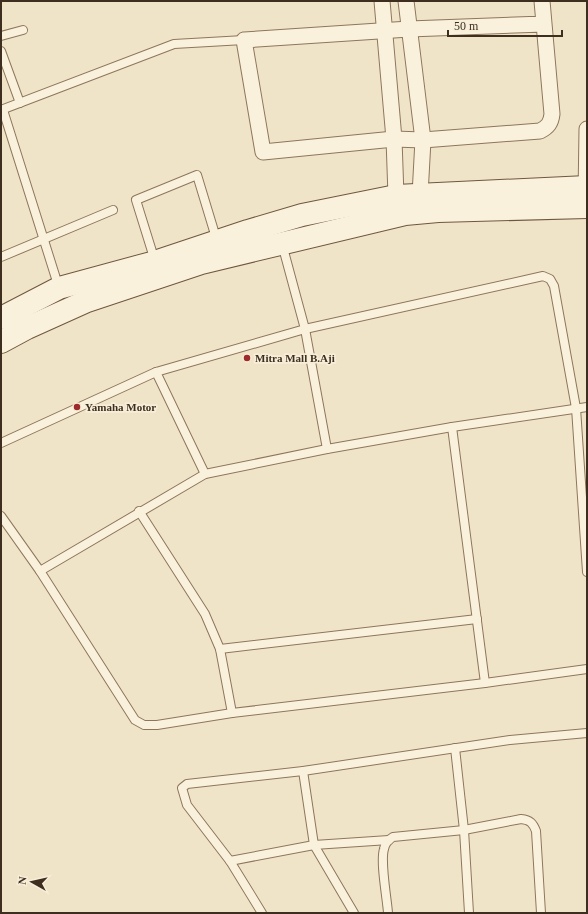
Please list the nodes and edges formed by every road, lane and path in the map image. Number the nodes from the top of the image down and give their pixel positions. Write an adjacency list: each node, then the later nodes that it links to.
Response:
1 (382, 1): 7 (street)
2 (406, 1): 5 (street)
3 (542, 1): 4 (street)
4 (544, 24): 5 (street); 15 (street)
5 (409, 29): 7 (street); 15 (street)
6 (23, 30): 8 (lane)
7 (384, 30): 9 (street); 14 (street)
8 (1, 36)
9 (244, 40): 11 (lane); 14 (street)
10 (1, 50): 11 (lane)
11 (20, 103): 12 (lane)
12 (2, 110): 20 (lane)
13 (587, 129): 18 (street)
14 (394, 139): 15 (street); 17 (street)
15 (423, 140): 16 (street)
16 (420, 195): 17 (main road); 18 (main road)
17 (396, 196): 21 (main road)
18 (586, 197): 22 (main road)
19 (113, 210): 20 (lane)
20 (44, 240): 23 (lane); 25 (lane)
21 (217, 241): 24 (main road); 24 (lane)
22 (282, 244): 26 (main road); 27 (lane)
23 (1, 257)
24 (155, 262): 25 (main road)
25 (59, 288): 26 (main road)
26 (16, 318): 28 (main road)
27 (306, 329): 29 (lane); 31 (lane); 34 (lane)
28 (1, 342)
29 (156, 372): 33 (lane); 35 (lane)
30 (587, 407): 31 (lane)
31 (576, 408): 32 (lane); 39 (lane)
32 (452, 427): 34 (lane); 40 (lane)
33 (1, 443)
34 (327, 449): 35 (lane)
35 (205, 474): 36 (lane)
36 (139, 511): 38 (lane); 41 (lane)
37 (1, 516): 38 (lane)
38 (40, 571): 44 (lane)
39 (587, 572)
40 (476, 619): 41 (lane); 43 (lane)
41 (220, 649): 44 (lane)
42 (587, 668): 43 (lane)
43 (485, 683): 44 (lane)
44 (232, 713)
45 (587, 733): 46 (lane)
46 (455, 748): 47 (lane); 48 (lane)
47 (303, 771): 50 (lane); 51 (lane)
48 (464, 830): 49 (lane); 55 (lane); 56 (lane)
49 (388, 840): 50 (lane); 54 (lane)
50 (314, 845): 51 (lane); 53 (lane)
51 (230, 862): 52 (lane)
52 (262, 913)
53 (354, 913)
54 (388, 913)
55 (469, 913)
56 (541, 913)

